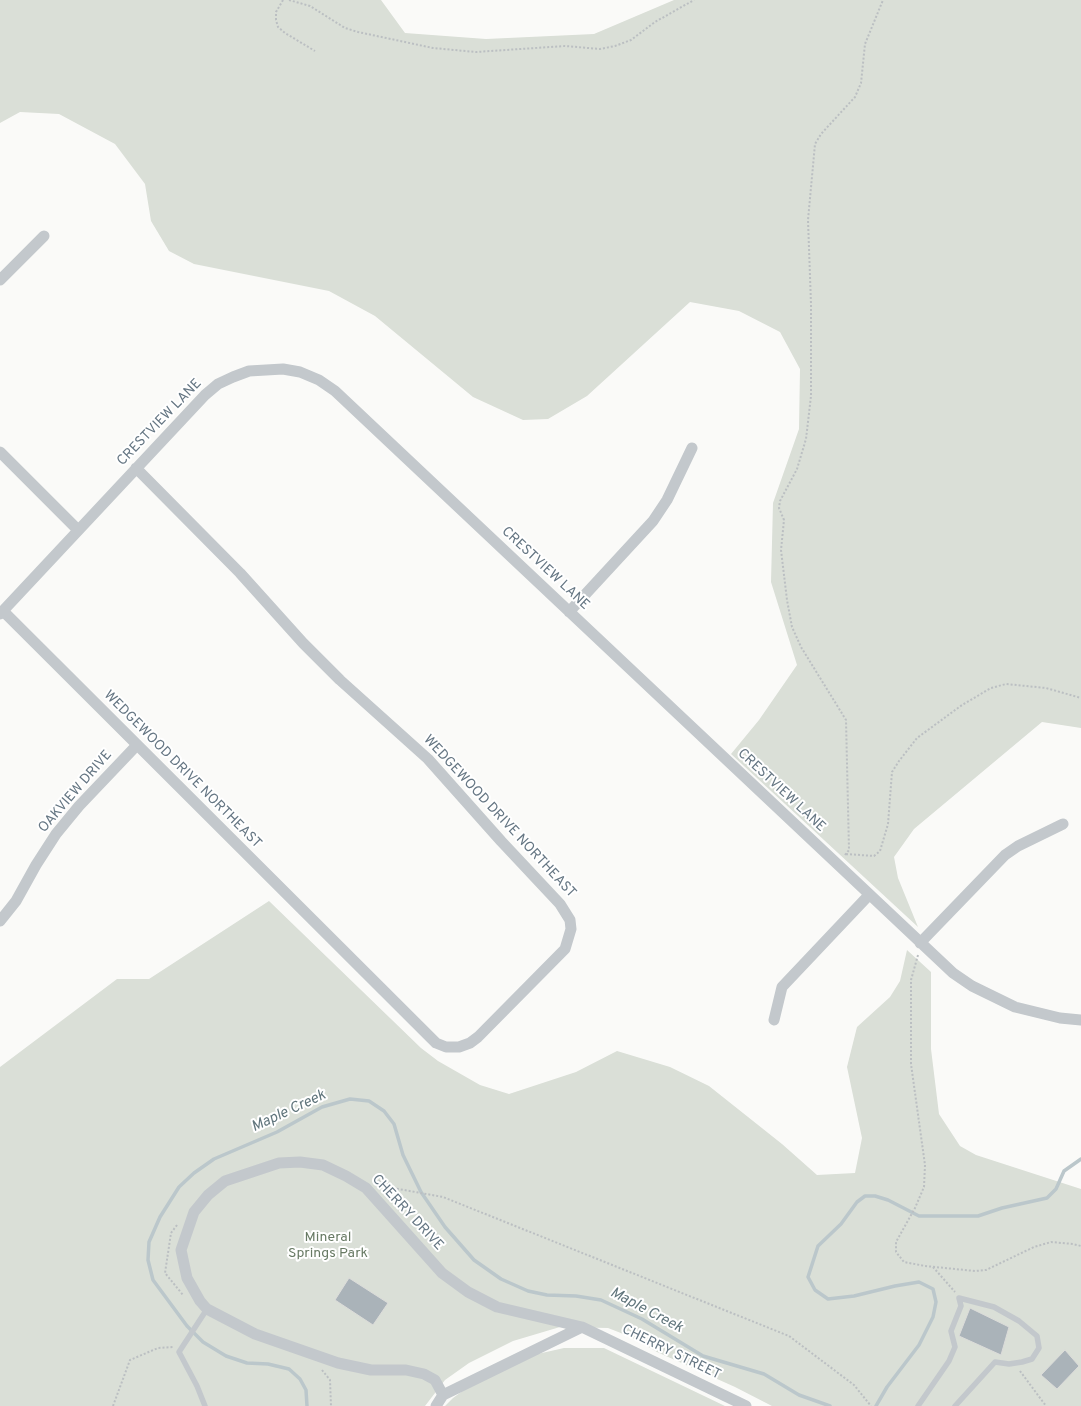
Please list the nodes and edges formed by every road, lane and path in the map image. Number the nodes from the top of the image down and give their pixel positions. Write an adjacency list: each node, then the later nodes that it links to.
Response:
1 (283, 0): 5 (path)
2 (289, 0): 3 (path)
3 (694, 0)
4 (882, 0): 17 (path)
5 (315, 51)
6 (44, 236): 7 (street)
7 (0, 280)
8 (692, 448): 13 (street)
9 (0, 452): 11 (street)
10 (136, 468): 11 (street, CRESTVIEW LANE); 13 (street, CRESTVIEW LANE); 15 (street, WEDGEWOOD DRIVE NORTHEAST)
11 (78, 530): 12 (street, CRESTVIEW LANE)
12 (1, 612): 15 (street, WEDGEWOOD DRIVE NORTHEAST)
13 (569, 612): 18 (street, CRESTVIEW LANE)
14 (1081, 698): 17 (path)
15 (137, 746): 20 (street, OAKVIEW DRIVE)
16 (1062, 824): 21 (street)
17 (846, 854): 18 (path)
18 (838, 866): 19 (street, CRESTVIEW LANE)
19 (869, 895): 21 (street, CRESTVIEW LANE); 22 (street)
20 (0, 921)
21 (916, 947): 23 (street, CRESTVIEW LANE); 27 (path)
22 (774, 1020)
23 (1081, 1020)
24 (369, 1176): 36 (path)
25 (180, 1220): 28 (path)
26 (1081, 1246): 27 (path)
27 (933, 1267): 29 (path)
28 (184, 1296)
29 (959, 1298): 33 (lane); 42 (lane)
30 (207, 1309): 31 (street, CHERRY DRIVE); 32 (lane); 35 (street, CHERRY DRIVE)
31 (582, 1327): 35 (street); 41 (street, CHERRY STREET)
32 (182, 1346): 37 (path); 38 (lane)
33 (1014, 1363): 43 (lane); 44 (path)
34 (321, 1369): 39 (path)
35 (443, 1395): 40 (street)
36 (870, 1405)
37 (113, 1406)
38 (205, 1406)
39 (330, 1406)
40 (436, 1406)
41 (746, 1406)
42 (918, 1406)
43 (955, 1406)
44 (1046, 1406)

